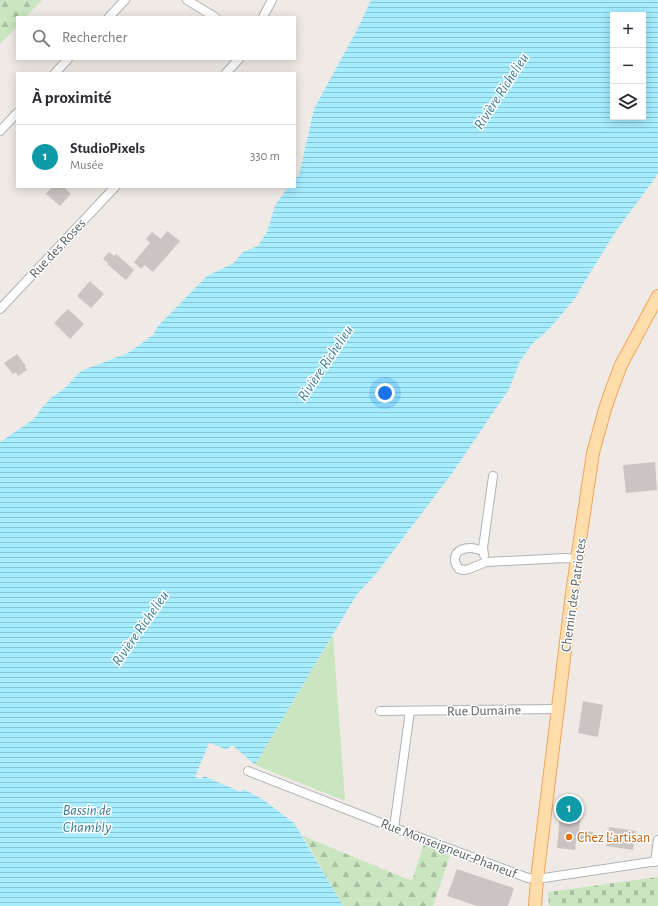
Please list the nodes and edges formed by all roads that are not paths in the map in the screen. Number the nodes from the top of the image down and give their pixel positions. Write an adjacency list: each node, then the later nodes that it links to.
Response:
1 (125, 0): 4 (street)
2 (187, 0): 5 (street)
3 (272, 0): 6 (street)
4 (110, 16)
5 (213, 16)
6 (264, 16)
7 (67, 60): 9 (street)
8 (238, 60): 10 (street)
9 (56, 72)
10 (227, 72)
11 (16, 114): 12 (street)
12 (0, 131)
13 (114, 188): 15 (street, Rue des Roses)
14 (658, 296): 18 (main road, Chemin des Patriotes)
15 (0, 309)
16 (494, 476): 17 (street)
17 (483, 551): 19 (street); 19 (street)
18 (578, 559): 19 (street); 20 (main road, Chemin des Patriotes)
19 (486, 562)
20 (558, 709): 22 (street, Rue Dumaine); 27 (main road, Chemin des Patriotes)
21 (380, 711): 22 (street, Rue Dumaine)
22 (410, 711): 24 (street)
23 (248, 771): 24 (street, Rue Monseigneur-Phaneuf)
24 (394, 828): 27 (street, Rue Monseigneur-Phaneuf)
25 (658, 840): 26 (street)
26 (657, 861): 27 (street, Rue Monseigneur-Phaneuf)
27 (537, 879): 28 (main road, Chemin des Patriotes)
28 (535, 906)

